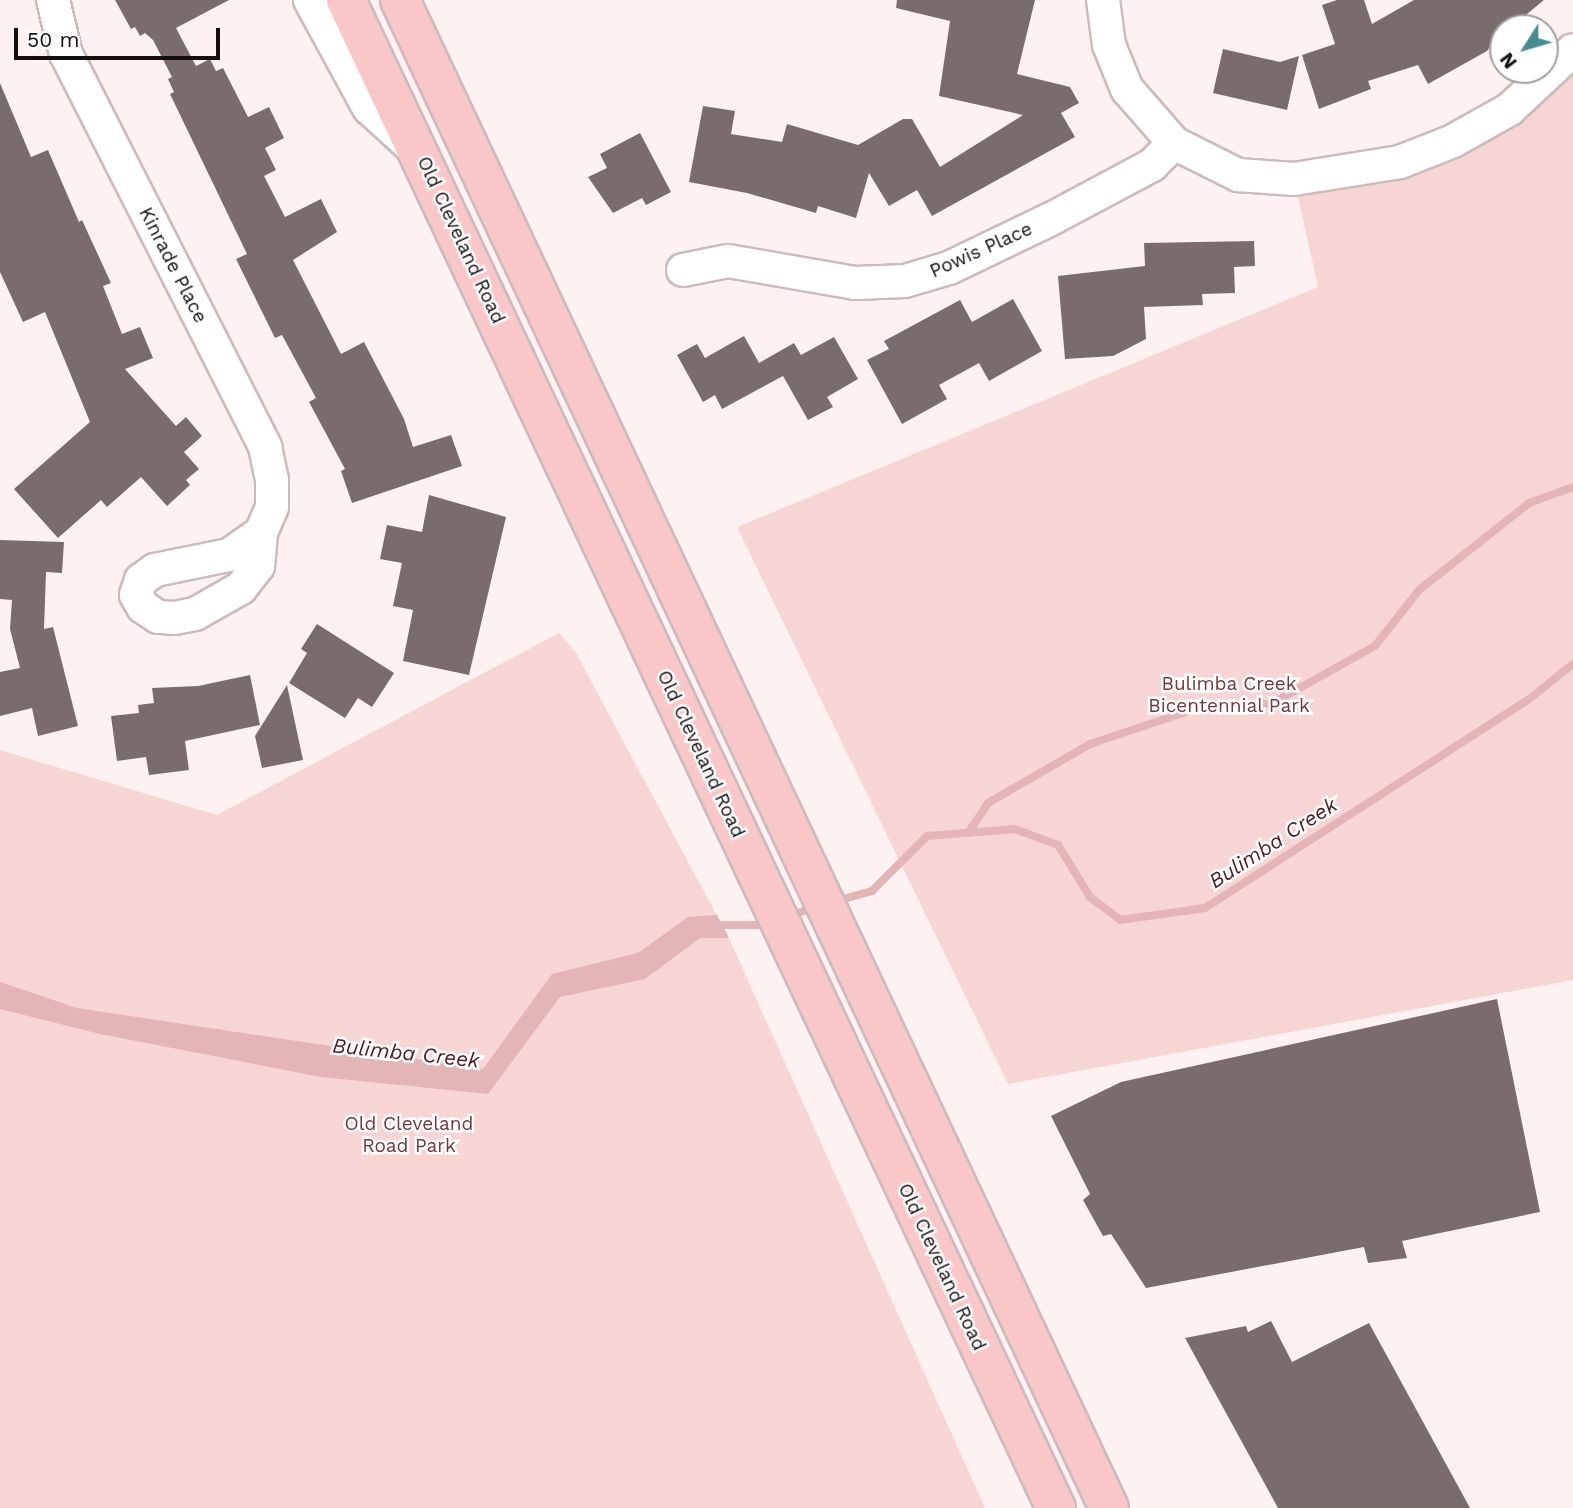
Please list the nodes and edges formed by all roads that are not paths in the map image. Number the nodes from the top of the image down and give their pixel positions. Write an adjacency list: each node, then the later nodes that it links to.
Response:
1 (53, 0): 10 (street, Kinrade Place)
2 (310, 0): 8 (street)
3 (346, 0): 8 (highway, Old Cleveland Road)
4 (1103, 0): 7 (street)
5 (408, 8): 12 (highway)
6 (1573, 50): 7 (street)
7 (1174, 142): 9 (street, Powis Place)
8 (422, 156): 11 (highway, Old Cleveland Road)
9 (683, 270)
10 (261, 533)
11 (1056, 1508)
12 (1109, 1508)

